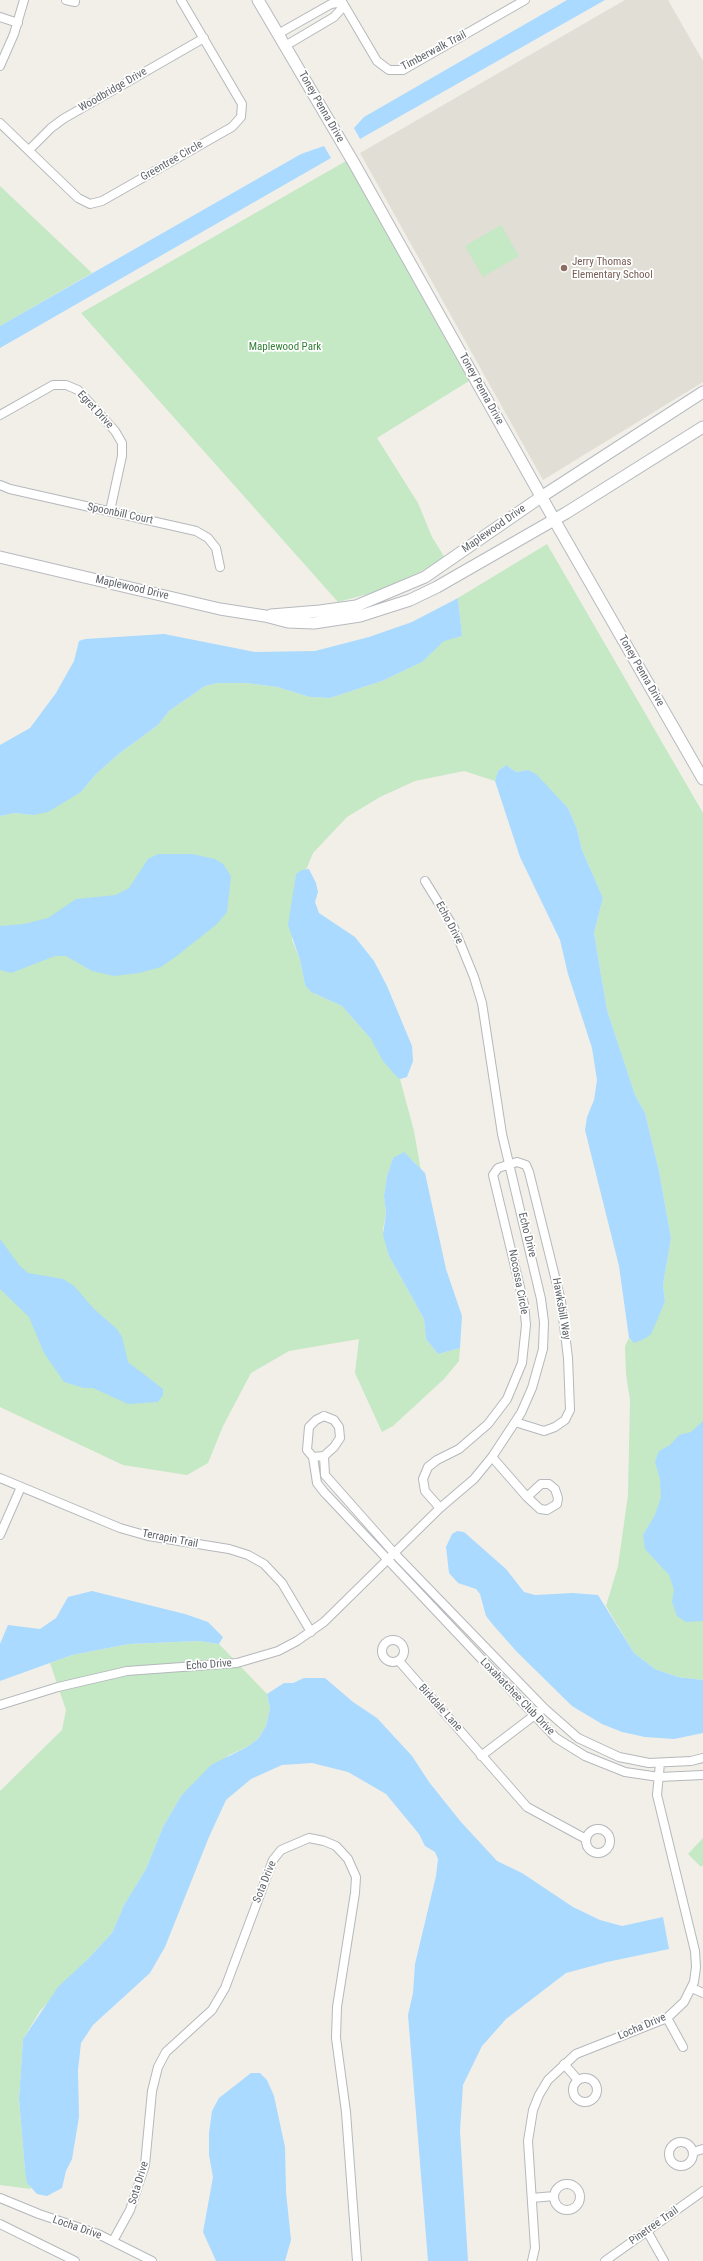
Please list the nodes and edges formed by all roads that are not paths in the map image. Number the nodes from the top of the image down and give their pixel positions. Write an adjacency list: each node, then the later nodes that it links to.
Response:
1 (24, 0): 9 (street)
2 (66, 0): 6 (street)
3 (181, 0): 11 (street, Greentree Circle)
4 (258, 0): 10 (street, Toney Penna Drive)
5 (525, 0): 7 (street, Timberwalk Trail)
6 (75, 2)
7 (343, 3): 10 (street); 12 (street)
8 (0, 17): 9 (street)
9 (18, 23): 13 (street)
10 (278, 34): 12 (street, Toney Penna Drive)
11 (204, 38): 15 (street, Woodbridge Drive); 15 (street, Greentree Circle)
12 (285, 46): 20 (street, Toney Penna Drive)
13 (0, 66)
14 (0, 123): 15 (street, Greentree Circle)
15 (29, 150)
16 (703, 392): 20 (street, Maplewood Drive)
17 (0, 415): 21 (street, Egret Drive)
18 (703, 427): 22 (street, Maplewood Drive)
19 (0, 485): 21 (street, Spoonbill Court)
20 (541, 496): 22 (street, Toney Penna Drive); 25 (street, Maplewood Drive)
21 (110, 511): 24 (street, Spoonbill Court)
22 (554, 521): 25 (street, Maplewood Drive); 26 (street, Toney Penna Drive)
23 (0, 558): 25 (street, Maplewood Drive)
24 (220, 567)
25 (265, 616)
26 (703, 779)
27 (425, 881): 28 (street, Echo Drive)
28 (509, 1164): 29 (street, Echo Drive); 29 (street, Hawksbill Way); 36 (street, Nocossa Circle)
29 (515, 1422): 32 (street, Echo Drive)
30 (324, 1456): 31 (street); 31 (street); 38 (street)
31 (313, 1457): 39 (street)
32 (492, 1457): 35 (street); 36 (street, Echo Drive)
33 (0, 1478): 34 (street, Terrapin Trail)
34 (21, 1487): 37 (street); 40 (street, Terrapin Trail)
35 (527, 1497)
36 (440, 1508): 38 (street, Echo Drive)
37 (0, 1535)
38 (396, 1554): 39 (street, Echo Drive); 43 (street, Loxahatchee Club Drive)
39 (388, 1561): 40 (street, Echo Drive); 44 (street, Loxahatchee Club Drive)
40 (311, 1632): 42 (street, Echo Drive)
41 (399, 1661): 45 (street, Birkdale Lane)
42 (0, 1705)
43 (544, 1708): 44 (street); 47 (street, Loxahatchee Club Drive)
44 (534, 1716): 45 (street); 49 (street, Loxahatchee Club Drive)
45 (481, 1756): 50 (street, Birkdale Lane)
46 (703, 1758): 47 (street, Loxahatchee Club Drive)
47 (660, 1763): 49 (street, Locha Drive)
48 (703, 1774): 49 (street, Loxahatchee Club Drive)
49 (658, 1777): 51 (street, Locha Drive)
50 (586, 1839)
51 (692, 1988): 52 (street); 53 (street, Locha Drive)
52 (703, 1993)
53 (667, 2018): 54 (street); 55 (street, Locha Drive)
54 (683, 2047)
55 (564, 2064): 56 (street); 62 (street, Locha Drive)
56 (578, 2080)
57 (703, 2149): 58 (street)
58 (693, 2152)
59 (703, 2191): 64 (street, Pinetree Trail)
60 (554, 2196): 62 (street)
61 (0, 2198): 65 (street, Locha Drive)
62 (532, 2198): 69 (street, Locha Drive)
63 (0, 2224): 66 (street)
64 (647, 2231): 70 (street, Pinetree Trail); 71 (street)
65 (113, 2241): 67 (street, Locha Drive); 68 (street, Sota Drive)
66 (76, 2261)
67 (152, 2261)
68 (357, 2261)
69 (532, 2261)
70 (605, 2261)
71 (664, 2261)

